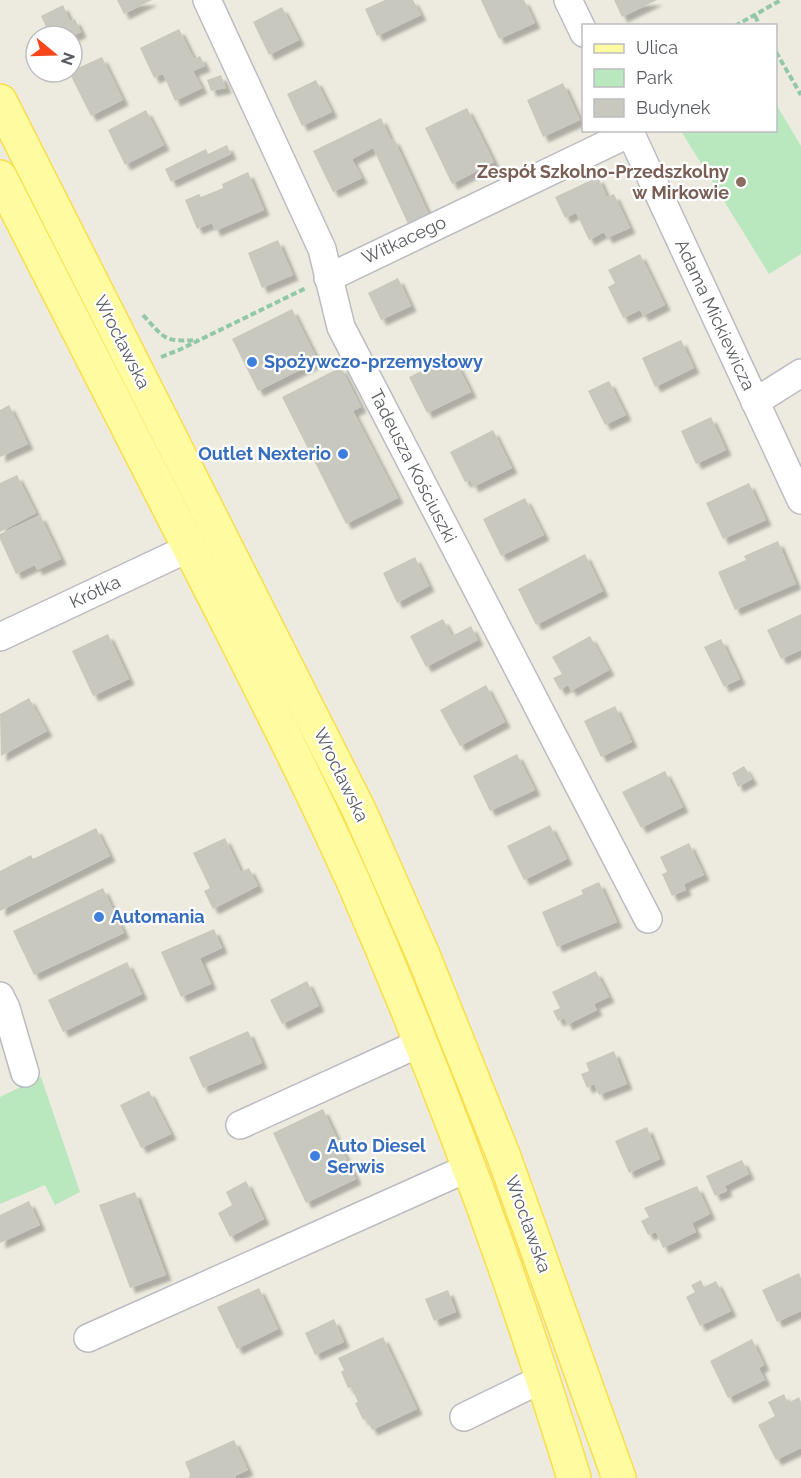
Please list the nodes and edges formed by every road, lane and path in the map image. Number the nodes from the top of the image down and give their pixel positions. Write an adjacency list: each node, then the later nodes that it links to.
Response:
1 (207, 0): 13 (street, Tadeusza Kościuszki)
2 (568, 0): 7 (street)
3 (781, 0): 4 (path)
4 (754, 16): 5 (path); 6 (path)
5 (739, 24)
6 (759, 24)
7 (582, 29)
8 (777, 54): 9 (path)
9 (801, 95)
10 (0, 101): 32 (main road, Wrocławska)
11 (630, 132): 13 (street, Witkacego); 18 (street, Adama Mickiewicza)
12 (0, 177): 20 (main road, Wrocławska)
13 (328, 278): 15 (path); 22 (street, Tadeusza Kościuszki)
14 (137, 308): 15 (path)
15 (200, 340): 16 (path)
16 (167, 354)
17 (801, 373): 18 (street)
18 (755, 402): 19 (street, Adama Mickiewicza)
19 (801, 500)
20 (189, 548): 21 (street, Krótka); 24 (main road, Wrocławska)
21 (0, 637)
22 (648, 920)
23 (0, 996): 25 (street)
24 (420, 1043): 26 (street); 27 (main road, Wrocławska)
25 (25, 1073)
26 (240, 1125)
27 (468, 1168): 28 (street); 29 (main road, Wrocławska)
28 (88, 1338)
29 (543, 1378): 30 (street); 31 (main road, Wrocławska)
30 (464, 1417)
31 (574, 1478)
32 (620, 1478)

